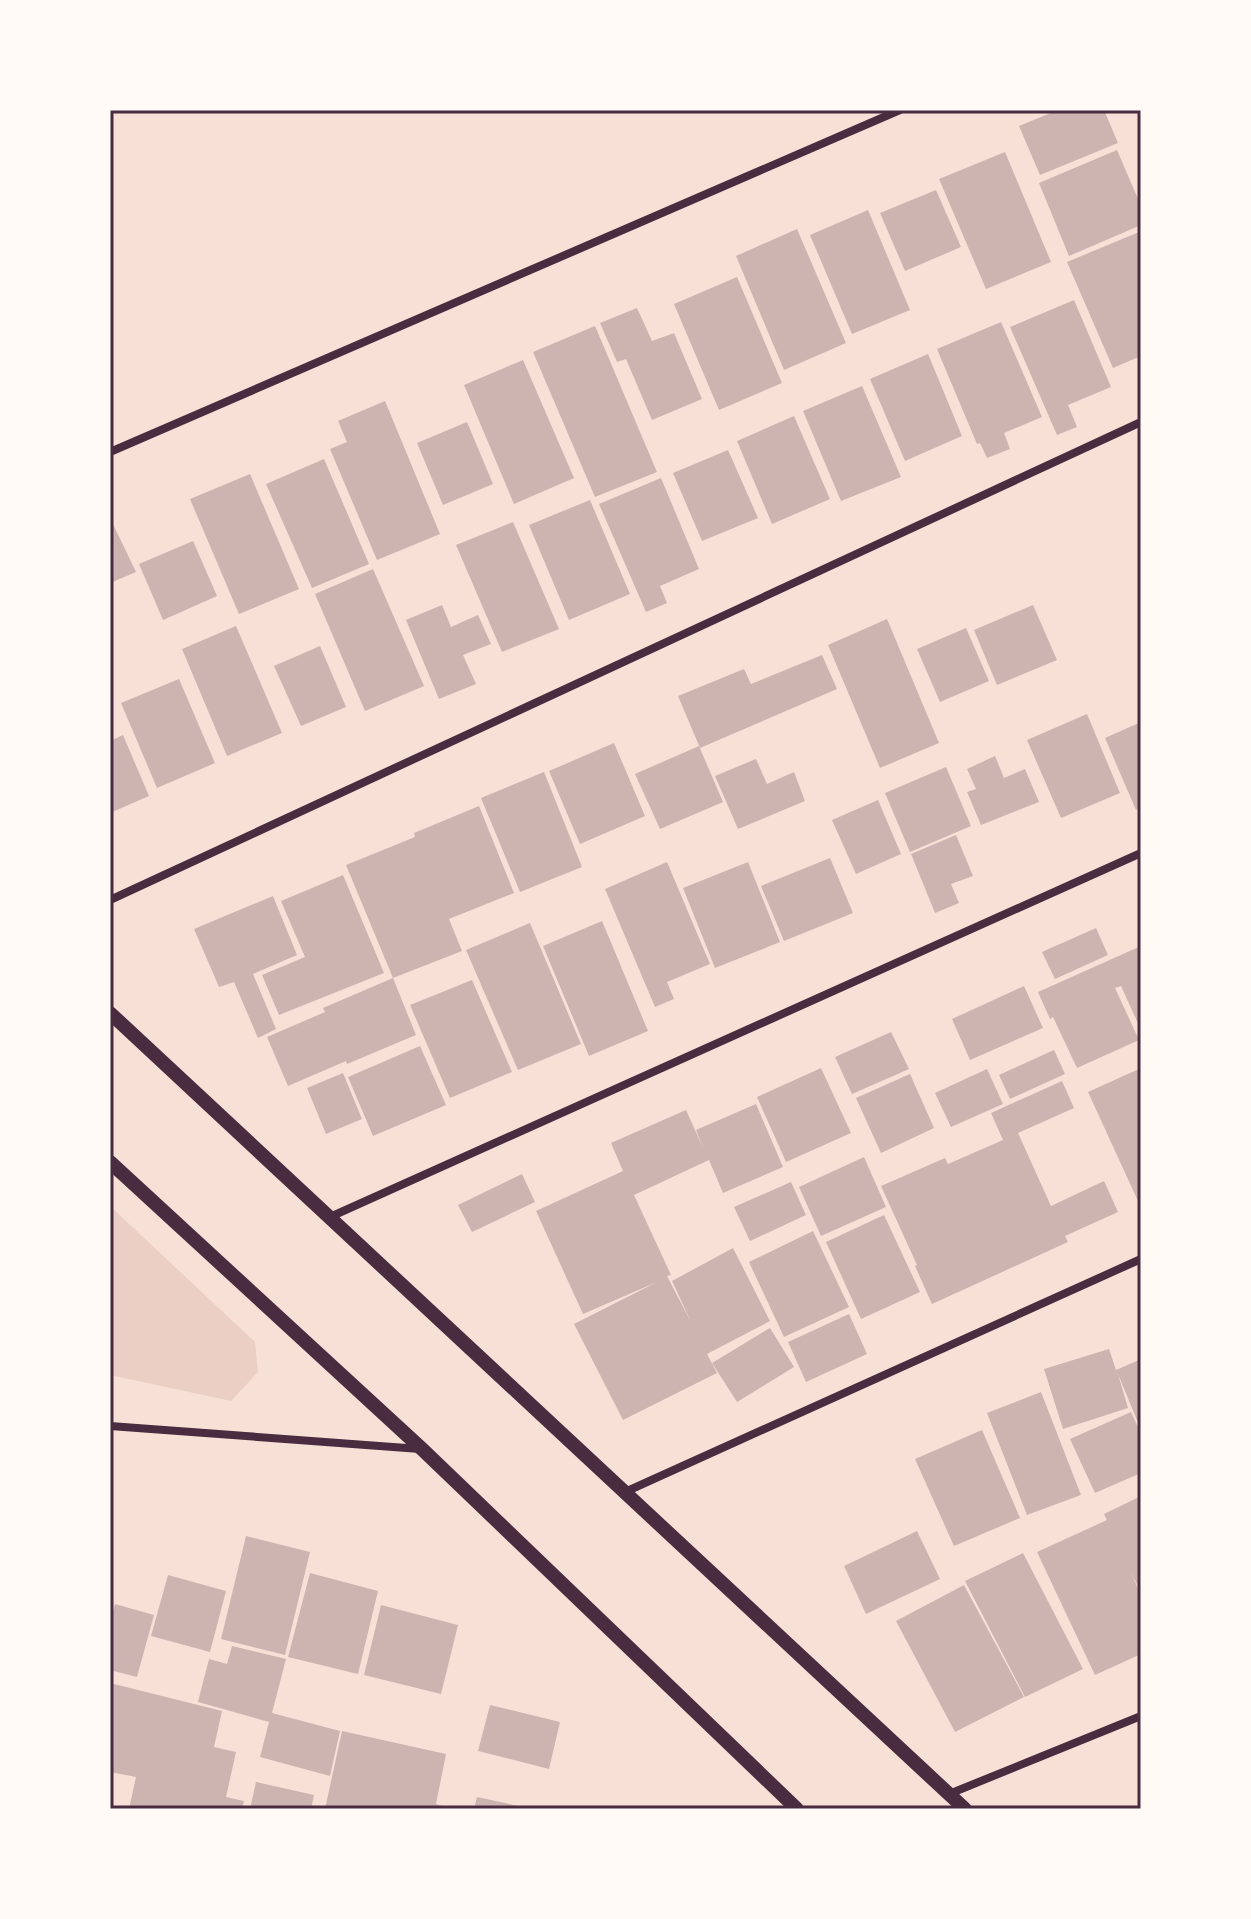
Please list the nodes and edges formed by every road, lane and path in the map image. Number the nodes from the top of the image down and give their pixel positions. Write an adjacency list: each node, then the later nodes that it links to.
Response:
1 (900, 110): 3 (street)
2 (1141, 422): 5 (street)
3 (110, 452)
4 (1141, 853): 8 (street)
5 (110, 900)
6 (110, 1013): 8 (street)
7 (110, 1162): 11 (street)
8 (330, 1217): 12 (street)
9 (1141, 1259): 12 (street)
10 (110, 1426): 11 (street)
11 (422, 1449): 15 (street)
12 (625, 1492): 14 (street)
13 (1141, 1716): 14 (street)
14 (949, 1794): 16 (street)
15 (797, 1809)
16 (965, 1809)

